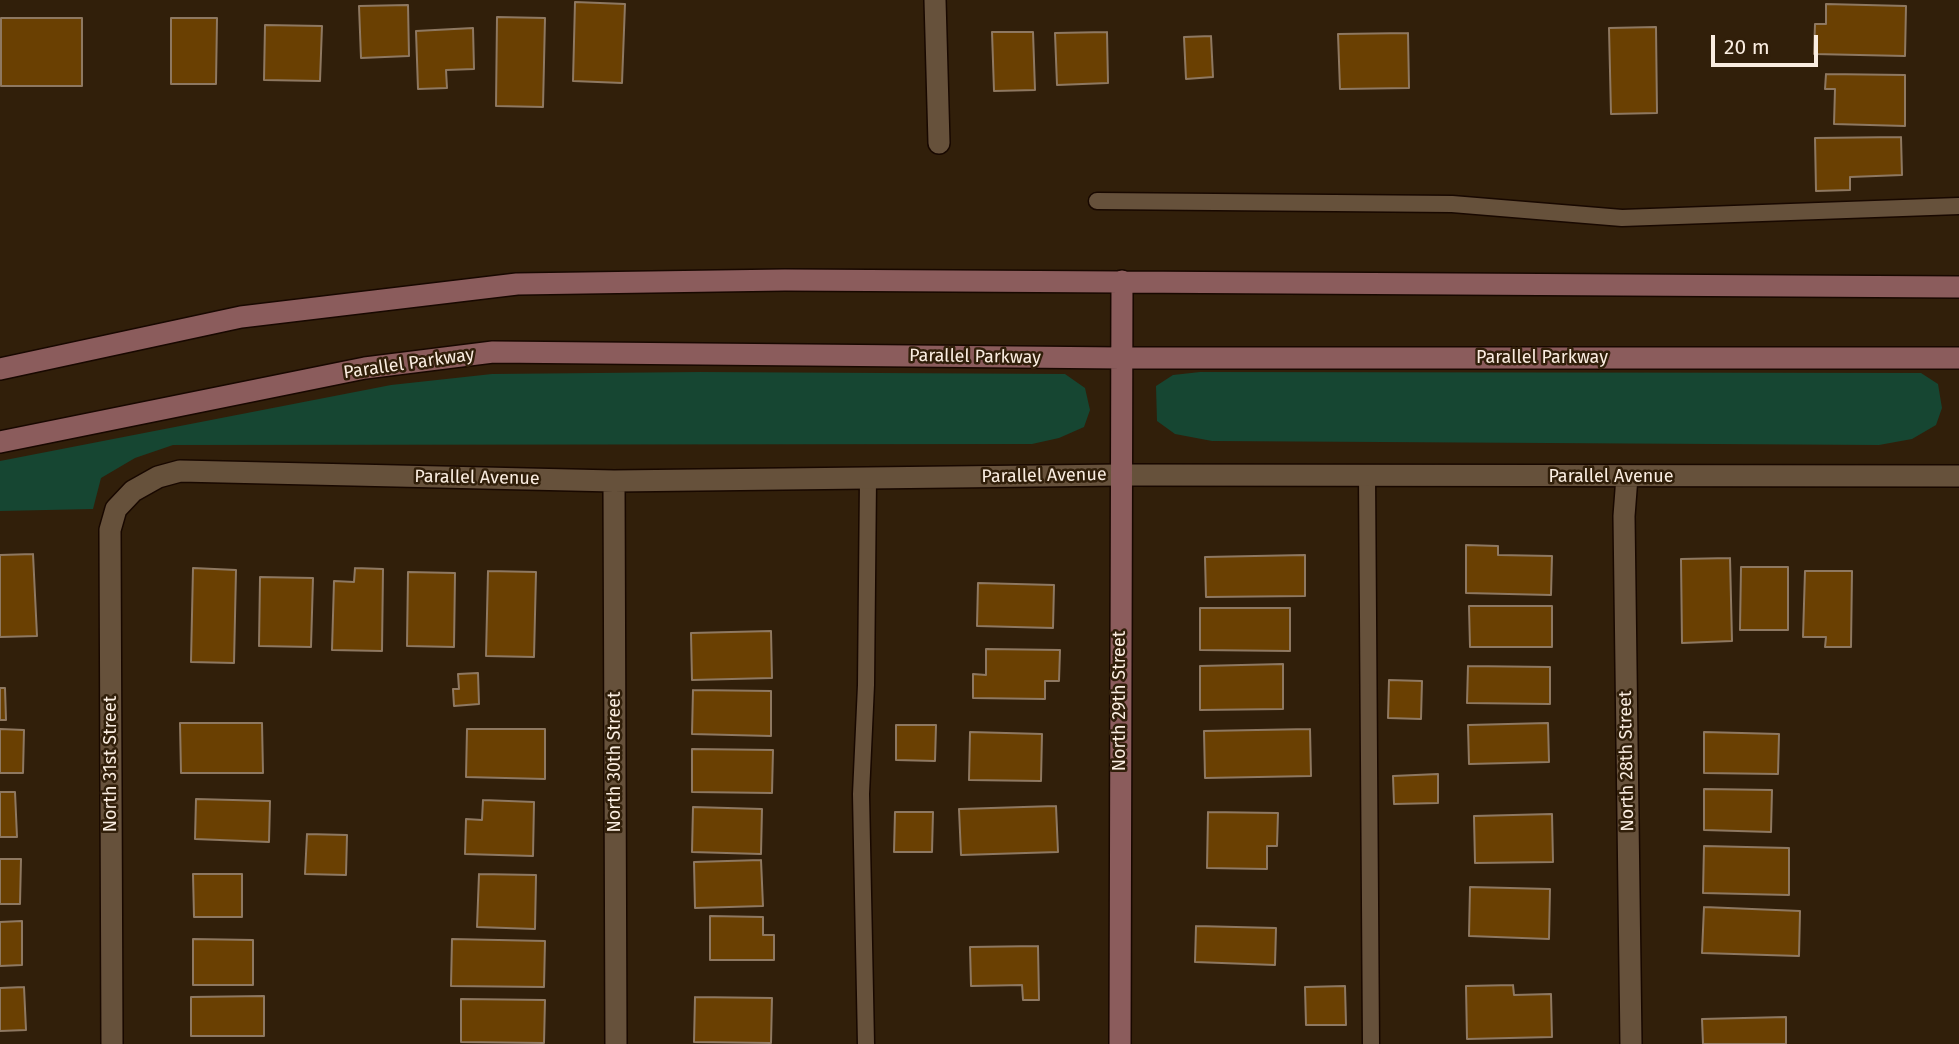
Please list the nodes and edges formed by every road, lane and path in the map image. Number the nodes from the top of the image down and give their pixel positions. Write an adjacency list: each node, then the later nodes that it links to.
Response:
1 (935, 0): 2 (street)
2 (939, 143)
3 (1097, 201): 4 (lane)
4 (1959, 206)
5 (1122, 281): 6 (main road); 7 (main road, North 29th Street); 9 (main road)
6 (1959, 287)
7 (1121, 358): 8 (main road, Parallel Parkway); 10 (main road, Parallel Parkway); 12 (main road, North 29th Street)
8 (1959, 358)
9 (0, 369)
10 (0, 442)
11 (1367, 474): 12 (street, Parallel Avenue); 14 (street, Parallel Avenue); 22 (lane)
12 (1120, 475): 15 (street, Parallel Avenue); 21 (main road, North 29th Street)
13 (1959, 476): 14 (street, Parallel Avenue)
14 (1627, 477): 23 (street, North 28th Street)
15 (868, 479): 16 (street, Parallel Avenue); 20 (lane)
16 (614, 481): 17 (street, Parallel Avenue); 19 (street, North 30th Street)
17 (133, 491): 18 (street, North 31st Street)
18 (112, 1044)
19 (616, 1044)
20 (866, 1044)
21 (1120, 1044)
22 (1371, 1044)
23 (1631, 1044)

